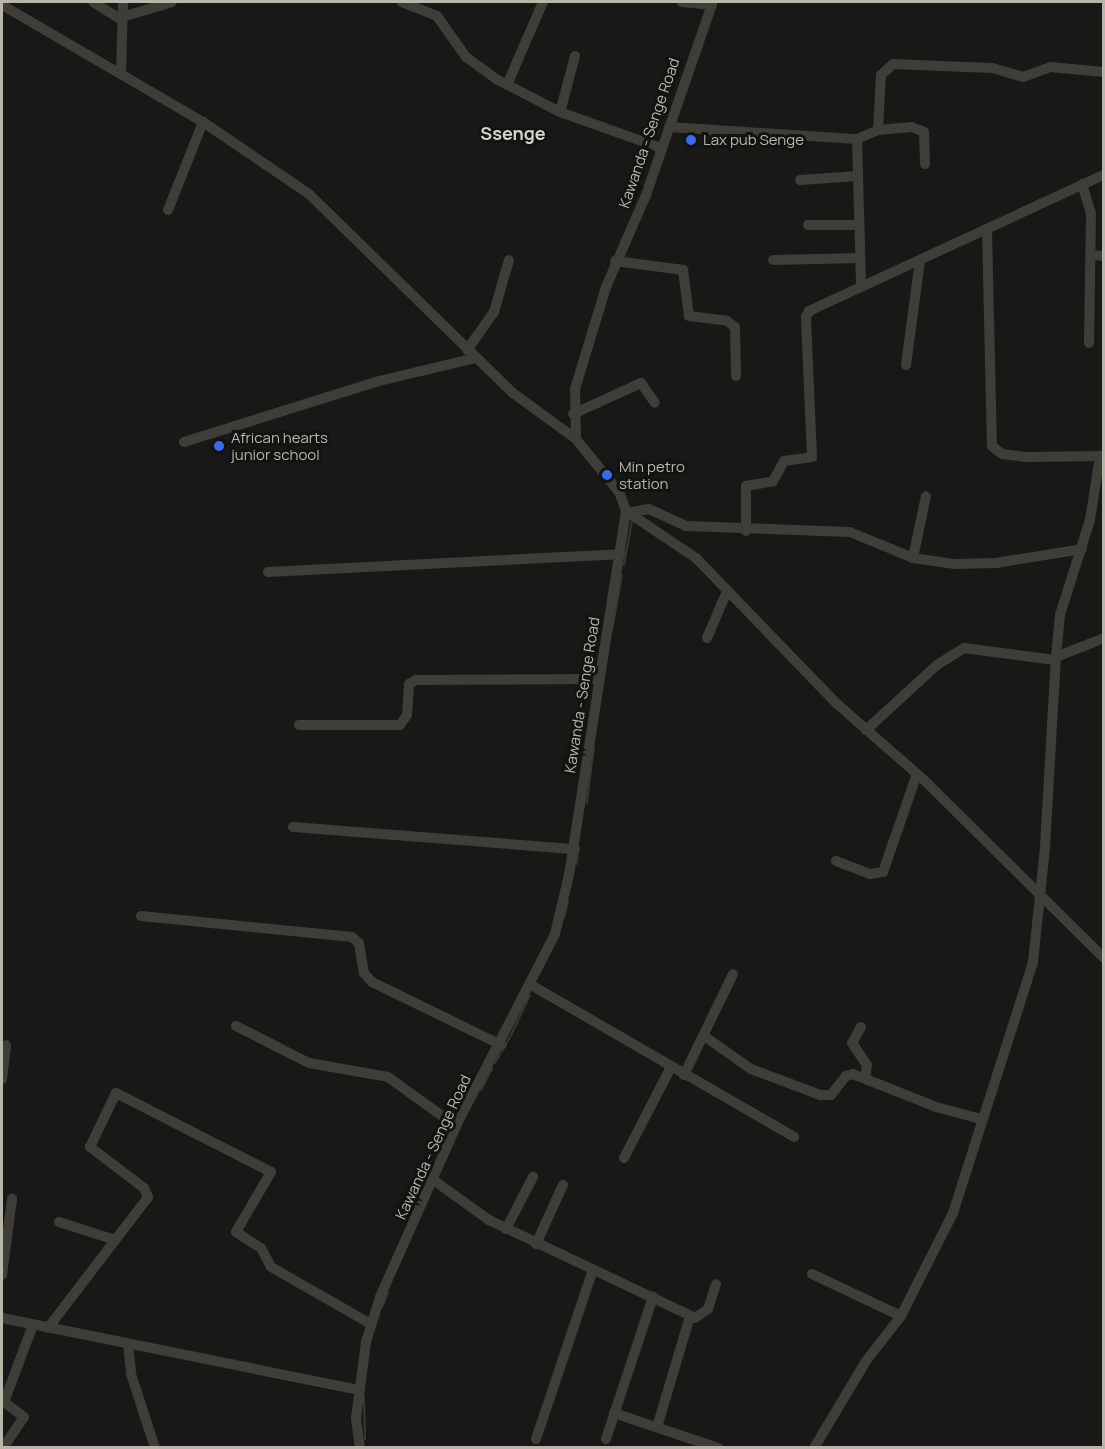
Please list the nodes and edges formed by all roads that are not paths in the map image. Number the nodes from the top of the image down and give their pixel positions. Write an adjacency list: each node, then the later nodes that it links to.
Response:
1 (93, 2): 9 (street)
2 (123, 2): 9 (street)
3 (172, 2): 9 (street)
4 (402, 2): 13 (street)
5 (543, 2): 13 (street)
6 (682, 2): 7 (street)
7 (712, 3): 16 (street, Kawanda - Senge Road)
8 (2, 5): 12 (street)
9 (119, 18): 12 (street)
10 (575, 56): 14 (street)
11 (1104, 72): 17 (street)
12 (121, 74): 15 (street)
13 (507, 85): 14 (street)
14 (560, 112): 19 (street)
15 (203, 122): 25 (street); 38 (street)
16 (669, 127): 18 (street); 19 (street, Kawanda - Senge Road)
17 (878, 130): 18 (street); 20 (street)
18 (857, 139): 22 (street)
19 (661, 148): 35 (street, Kawanda - Senge Road)
20 (925, 164)
21 (1104, 175): 24 (street)
22 (858, 176): 23 (street); 27 (street)
23 (800, 180)
24 (1082, 184): 28 (street); 29 (street)
25 (168, 210)
26 (808, 225): 27 (street)
27 (859, 225): 31 (street)
28 (987, 229): 34 (street); 46 (street)
29 (1091, 255): 30 (street); 37 (street)
30 (1104, 256)
31 (860, 258): 33 (street); 36 (street)
32 (509, 260): 38 (street)
33 (774, 260)
34 (920, 260): 36 (street); 40 (street)
35 (615, 261): 41 (street); 43 (street, Kawanda - Senge Road)
36 (861, 285): 49 (street)
37 (1089, 342)
38 (467, 350): 39 (street)
39 (476, 358): 44 (street); 45 (street)
40 (906, 365)
41 (736, 376)
42 (655, 403): 43 (street)
43 (573, 414): 44 (street, Kawanda - Senge Road)
44 (576, 439): 48 (street)
45 (184, 442)
46 (1102, 456): 50 (street)
47 (926, 496): 52 (street)
48 (629, 512): 49 (street); 51 (street, Kawanda - Senge Road); 54 (street)
49 (746, 531): 52 (street)
50 (1082, 549): 52 (street); 57 (street)
51 (621, 554): 53 (street); 58 (street, Kawanda - Senge Road)
52 (913, 558)
53 (268, 572)
54 (727, 591): 55 (street); 60 (street)
55 (707, 638)
56 (1104, 638): 57 (street)
57 (1056, 658): 60 (street); 65 (street)
58 (600, 679): 59 (street); 63 (street, Kawanda - Senge Road)
59 (299, 725)
60 (866, 730): 61 (street)
61 (916, 774): 64 (street); 65 (street)
62 (293, 827): 63 (street)
63 (575, 849): 69 (street, Kawanda - Senge Road)
64 (836, 861)
65 (1039, 898): 67 (street); 79 (street)
66 (141, 916): 73 (street)
67 (1104, 958)
68 (733, 974): 72 (street)
69 (531, 985): 73 (street, Kawanda - Senge Road); 75 (street)
70 (236, 1026): 80 (street)
71 (861, 1027): 77 (street)
72 (704, 1036): 76 (street); 77 (street)
73 (501, 1044): 80 (street, Kawanda - Senge Road)
74 (6, 1045): 78 (street)
75 (671, 1067): 76 (street); 82 (street)
76 (684, 1075): 81 (street)
77 (866, 1077): 79 (street)
78 (2, 1079)
79 (981, 1119): 97 (street)
80 (456, 1126): 84 (street, Kawanda - Senge Road)
81 (794, 1137)
82 (624, 1158)
83 (533, 1177): 88 (street)
84 (432, 1179): 88 (street); 99 (street, Kawanda - Senge Road)
85 (563, 1185): 90 (street)
86 (12, 1199): 93 (street)
87 (59, 1222): 89 (street)
88 (506, 1229): 90 (street)
89 (115, 1239): 99 (street); 101 (street)
90 (536, 1244): 91 (street)
91 (593, 1270): 95 (street); 107 (street)
92 (812, 1274): 97 (street)
93 (2, 1275)
94 (716, 1284): 96 (street)
95 (653, 1297): 96 (street); 104 (street)
96 (690, 1316): 105 (street)
97 (901, 1316): 112 (street)
98 (2, 1318): 100 (street)
99 (371, 1324): 103 (street, Kawanda - Senge Road)
100 (33, 1325): 101 (street); 108 (street)
101 (48, 1328): 102 (street)
102 (128, 1344): 103 (street); 109 (street)
103 (360, 1390): 110 (street, Kawanda - Senge Road)
104 (614, 1413): 105 (street); 106 (street)
105 (657, 1427): 111 (street)
106 (606, 1439)
107 (536, 1440)
108 (3, 1448)
109 (155, 1448)
110 (360, 1448)
111 (718, 1448)
112 (814, 1448)

